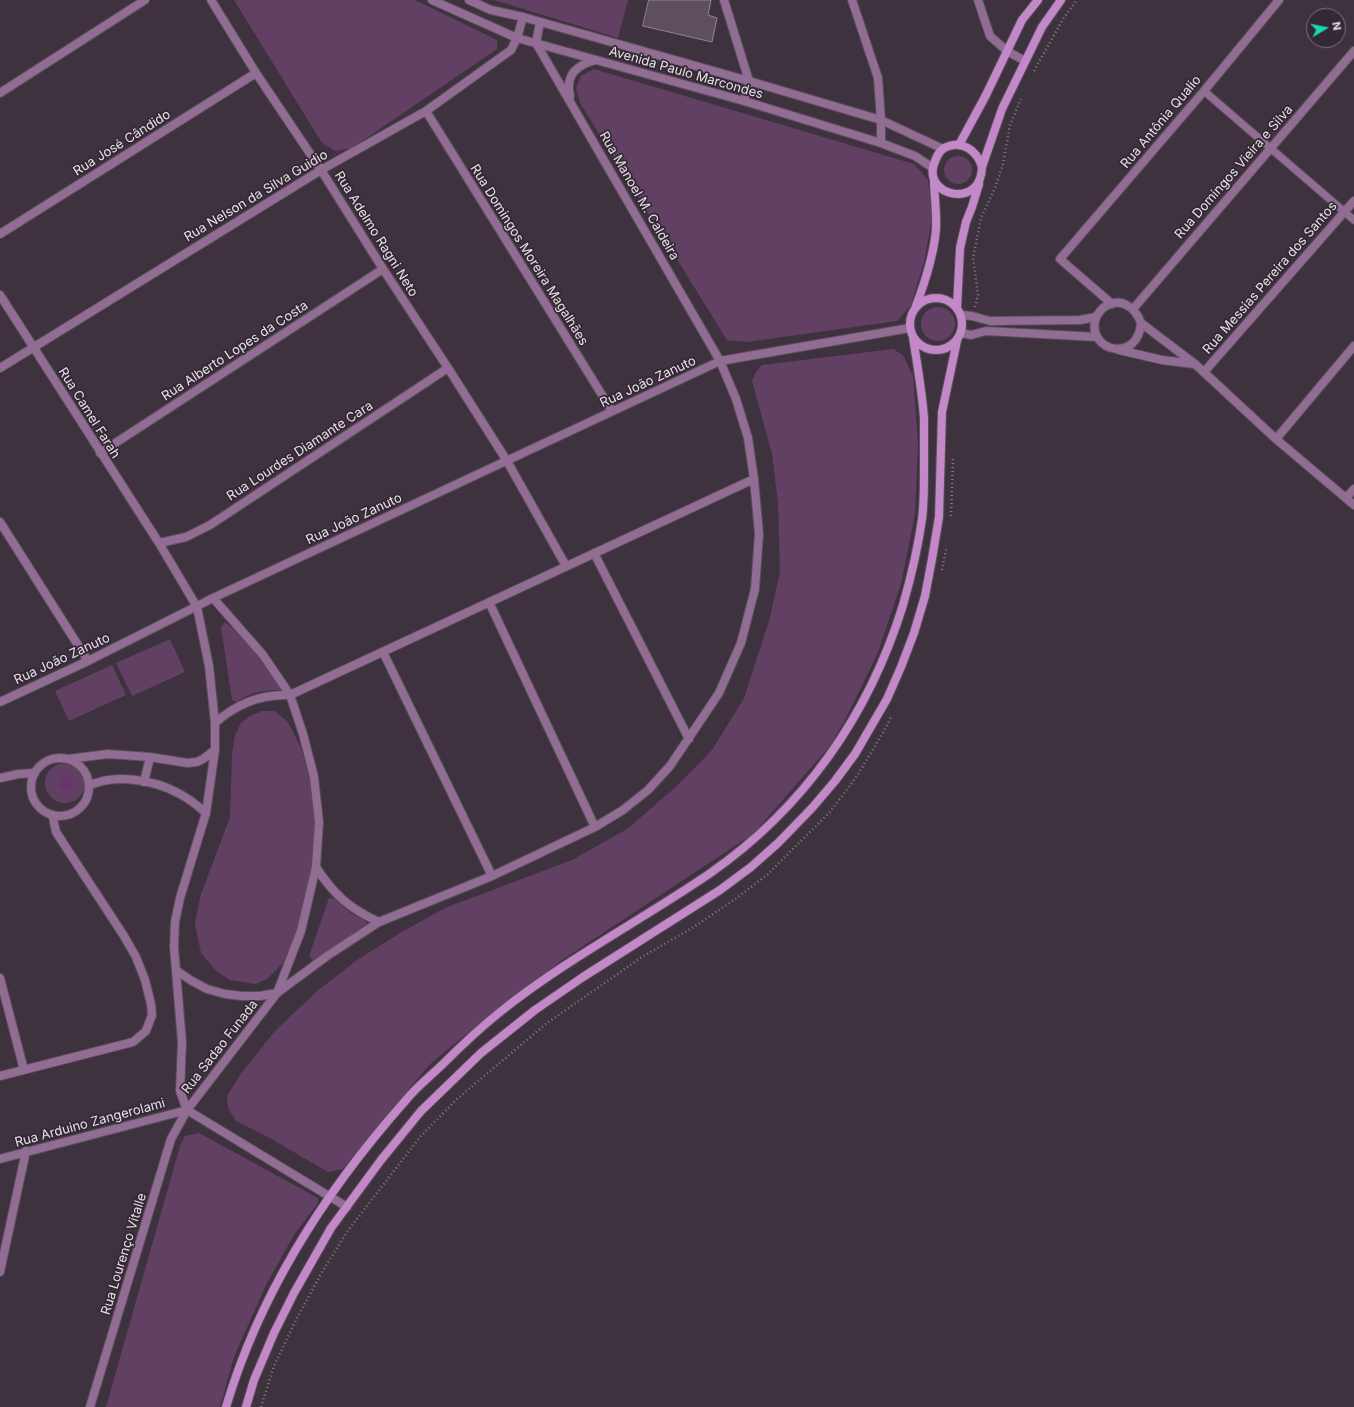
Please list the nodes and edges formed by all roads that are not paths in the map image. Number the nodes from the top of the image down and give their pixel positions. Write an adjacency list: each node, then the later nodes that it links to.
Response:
1 (145, 0): 22 (street)
2 (211, 0): 19 (street, Rua Adelmo Ragni Neto)
3 (432, 0): 13 (street, Avenida Paulo Marcondes)
4 (469, 0): 11 (street, Avenida Paulo Marcondes)
5 (724, 0): 20 (street)
6 (852, 0): 26 (street)
7 (978, 0): 15 (street)
8 (1038, 0): 15 (main road)
9 (1061, 0): 18 (main road)
10 (1279, 0): 21 (street, Rua Antônia Qualio)
11 (523, 17): 12 (street, Avenida Paulo Marcondes); 13 (street)
12 (540, 22): 14 (street); 20 (street, Avenida Paulo Marcondes)
13 (518, 38): 14 (street, Avenida Paulo Marcondes); 25 (street, Rua Nelson da Silva Guidio)
14 (536, 43): 17 (street, Avenida Paulo Marcondes); 24 (street, Rua Manoel M. Caldeira)
15 (1007, 51): 18 (street); 28 (main road)
16 (1354, 51): 30 (street, Rua Domingos Vieira e Silva)
17 (596, 60): 23 (street, Avenida Paulo Marcondes); 24 (street)
18 (1025, 61): 31 (main road)
19 (256, 72): 32 (street, Rua Adelmo Ragni Neto); 38 (street, Rua José Cândido)
20 (749, 80): 23 (street); 26 (street, Avenida Paulo Marcondes)
21 (1204, 91): 30 (lane); 41 (street, Rua Antônia Qualio)
22 (0, 93)
23 (744, 101): 27 (street, Avenida Paulo Marcondes)
24 (572, 105): 54 (street, Rua Manoel M. Caldeira)
25 (426, 111): 32 (street, Rua Nelson da Silva Guidio); 59 (street, Rua Domingos Moreira Magalhães)
26 (882, 120): 27 (street); 29 (street, Avenida Paulo Marcondes)
27 (881, 143): 33 (street, Avenida Paulo Marcondes)
28 (959, 145): 29 (main road); 31 (main road)
29 (943, 149): 33 (main road)
30 (1270, 149): 36 (lane); 42 (street, Rua Domingos Vieira e Silva)
31 (982, 167): 34 (main road)
32 (320, 170): 39 (street, Rua Adelmo Ragni Neto); 52 (street, Rua Nelson da Silva Guidio)
33 (933, 172): 34 (main road); 43 (main road)
34 (980, 181): 44 (main road)
35 (1354, 201): 36 (street, Rua Messias Pereira dos Santos)
36 (1344, 212): 37 (lane); 58 (street, Rua Messias Pereira dos Santos)
37 (1354, 220)
38 (0, 234)
39 (383, 269): 57 (street, Rua Adelmo Ragni Neto); 61 (street, Rua Alberto Lopes da Costa)
40 (0, 295): 52 (street, Rua Camel Farah)
41 (1112, 304): 42 (street); 45 (street)
42 (1133, 309): 46 (street)
43 (914, 310): 44 (main road); 47 (main road)
44 (959, 311): 45 (street); 49 (main road)
45 (1096, 317): 50 (street)
46 (1141, 323): 53 (street); 55 (street)
47 (910, 328): 48 (main road); 54 (street, Rua João Zanuto)
48 (913, 337): 49 (main road); 101 (main road)
49 (959, 337): 50 (street); 102 (main road)
50 (1097, 337): 53 (street)
51 (1354, 346): 60 (street)
52 (33, 348): 56 (street, Rua Nelson da Silva Guidio); 61 (street, Rua Camel Farah)
53 (1116, 349): 55 (street)
54 (720, 361): 59 (street, Rua João Zanuto); 63 (street, Rua Manoel M. Caldeira)
55 (1195, 364): 58 (street)
56 (0, 368)
57 (448, 368): 62 (street, Rua Adelmo Ragni Neto); 68 (street, Rua Lourdes Diamante Cara)
58 (1204, 372): 60 (street)
59 (612, 411): 62 (street, Rua João Zanuto)
60 (1276, 439): 65 (street)
61 (100, 453): 68 (street, Rua Camel Farah)
62 (507, 461): 70 (street, Rua Adelmo Ragni Neto); 71 (street, Rua João Zanuto)
63 (754, 479): 69 (street); 79 (street, Rua Manoel M. Caldeira)
64 (1354, 489): 65 (street)
65 (1346, 498): 66 (street)
66 (1354, 505)
67 (0, 522): 75 (street)
68 (158, 543): 73 (street, Rua Camel Farah)
69 (594, 553): 70 (street); 79 (street)
70 (566, 566): 72 (street)
71 (213, 598): 73 (street, Rua João Zanuto); 76 (street, Rua Sadao Funada)
72 (489, 602): 74 (street); 89 (street)
73 (197, 607): 75 (street, Rua João Zanuto); 78 (street, Rua Sadao Funada)
74 (383, 652): 76 (street); 91 (street)
75 (88, 661): 77 (street, Rua João Zanuto)
76 (290, 695): 78 (street); 90 (street, Rua Sadao Funada)
77 (0, 702)
78 (215, 723): 80 (street, Rua Sadao Funada)
79 (689, 739): 89 (street, Rua Manoel M. Caldeira)
80 (215, 750): 81 (street); 87 (street, Rua Sadao Funada)
81 (150, 757): 82 (street); 85 (street)
82 (67, 759): 83 (street); 86 (street)
83 (35, 773): 84 (street); 88 (street)
84 (0, 778)
85 (144, 782): 86 (street); 87 (street)
86 (89, 786): 88 (street)
87 (206, 813): 93 (street, Rua Sadao Funada)
88 (54, 815): 96 (street)
89 (595, 827): 91 (street, Rua Manoel M. Caldeira)
90 (316, 867): 92 (street); 95 (street, Rua Sadao Funada)
91 (492, 876): 92 (street, Rua Manoel M. Caldeira)
92 (379, 922): 95 (street, Rua Manoel M. Caldeira)
93 (177, 971): 95 (street); 98 (street, Rua Sadao Funada)
94 (0, 978): 96 (street)
95 (277, 993): 98 (street, Rua Sadao Funada)
96 (24, 1070): 97 (street)
97 (0, 1076)
98 (187, 1110): 99 (street, Rua Arduino Zangerolami); 101 (street); 104 (street, Rua Lourenço Vitalle)
99 (26, 1152): 100 (street, Rua Arduino Zangerolami); 103 (street)
100 (0, 1159)
101 (330, 1196): 102 (street); 105 (main road)
102 (347, 1207): 106 (main road)
103 (0, 1272)
104 (90, 1407)
105 (226, 1407)
106 (246, 1407)

